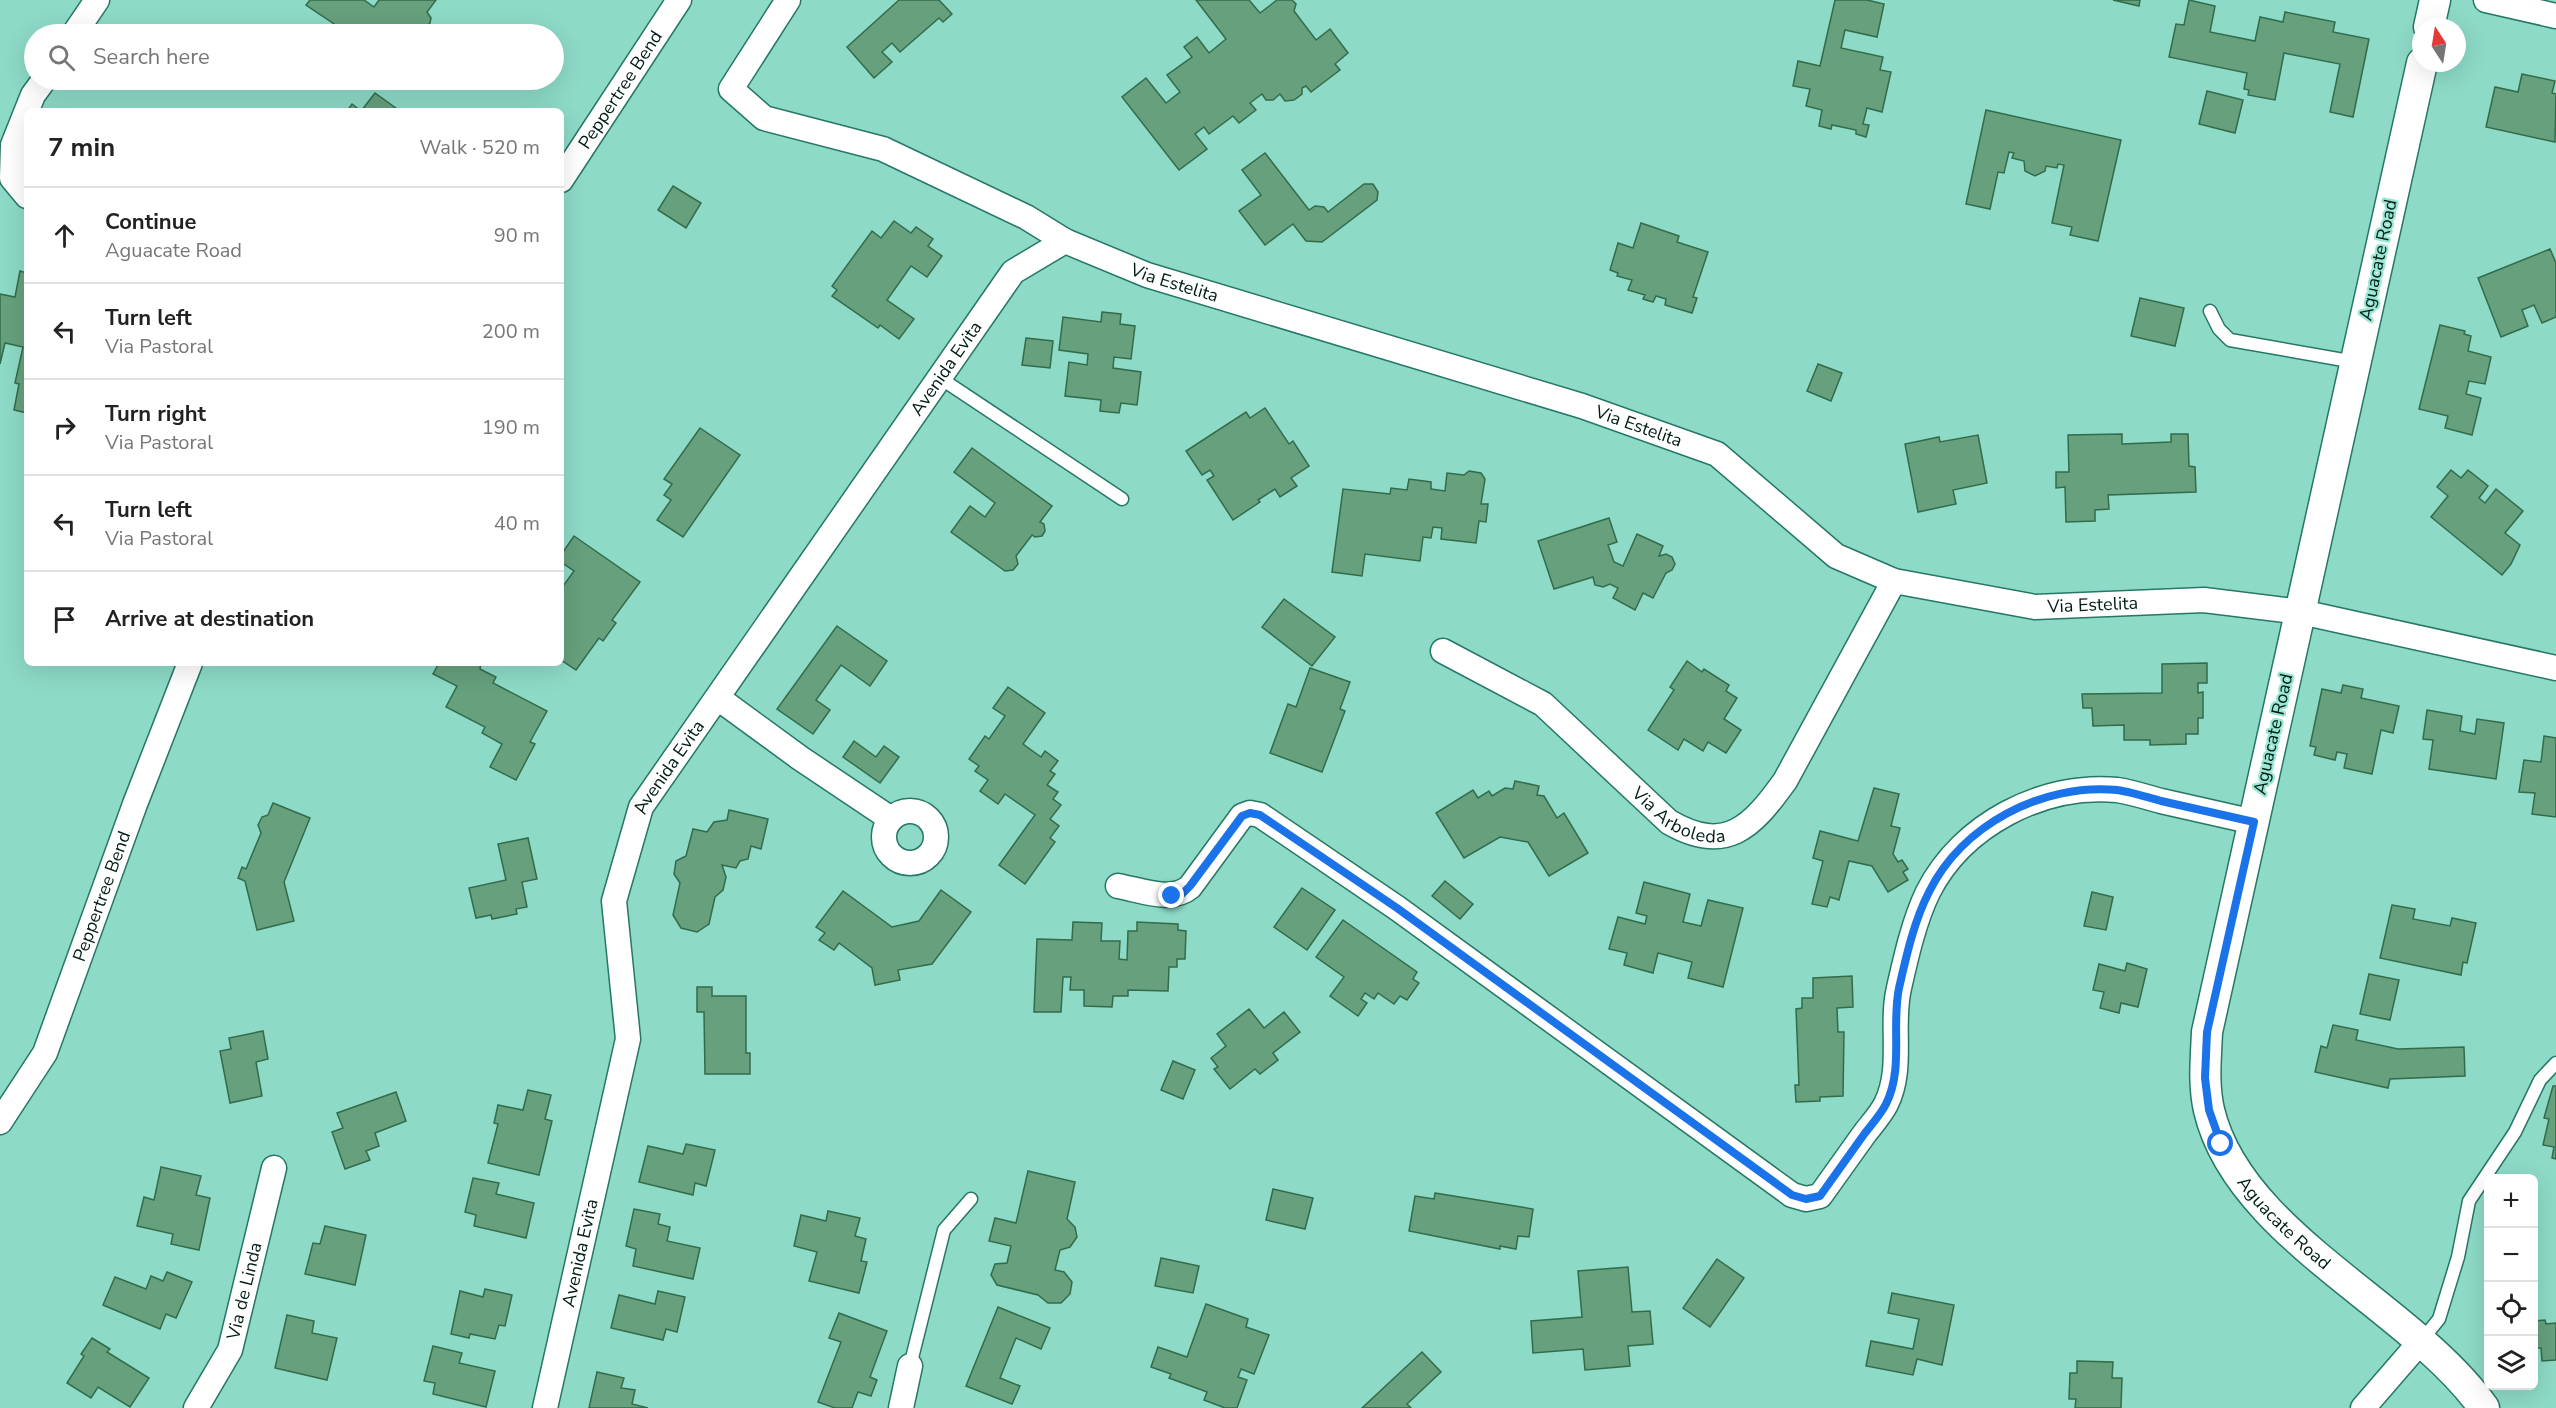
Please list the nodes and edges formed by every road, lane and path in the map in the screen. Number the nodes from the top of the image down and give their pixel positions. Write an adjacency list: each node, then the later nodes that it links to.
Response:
1 (97, 0): 8 (street)
2 (679, 0): 13 (street, Peppertree Bend)
3 (788, 0): 15 (street, Via Estelita)
4 (2435, 0): 7 (street)
5 (2486, 0): 6 (street)
6 (2556, 16)
7 (2431, 18)
8 (81, 24)
9 (2420, 72): 17 (street, Aguacate Road)
10 (37, 90): 11 (street)
11 (28, 108)
12 (24, 118): 14 (street)
13 (564, 175)
14 (24, 192)
15 (1065, 240): 18 (street, Avenida Evita); 20 (street, Via Estelita)
16 (2210, 311): 17 (lane)
17 (2356, 362): 21 (street, Aguacate Road)
18 (940, 378): 19 (lane); 25 (street, Avenida Evita)
19 (1122, 499)
20 (1894, 581): 21 (street, Via Estelita); 22 (street, Via Arboleda)
21 (2301, 612): 24 (street, Via Estelita); 27 (street, Aguacate Road)
22 (1443, 651)
23 (189, 666): 30 (street, Peppertree Bend)
24 (2556, 668)
25 (718, 698): 26 (street); 36 (street, Avenida Evita)
26 (891, 819)
27 (2254, 822): 28 (street); 33 (street, Aguacate Road)
28 (1118, 886)
29 (2556, 1063): 33 (lane)
30 (0, 1122)
31 (274, 1168): 35 (street, Via de Linda)
32 (971, 1199): 34 (lane)
33 (2421, 1341): 38 (street); 39 (street, Aguacate Road)
34 (910, 1366): 37 (street)
35 (196, 1408)
36 (544, 1408)
37 (901, 1408)
38 (2363, 1408)
39 (2484, 1408)

